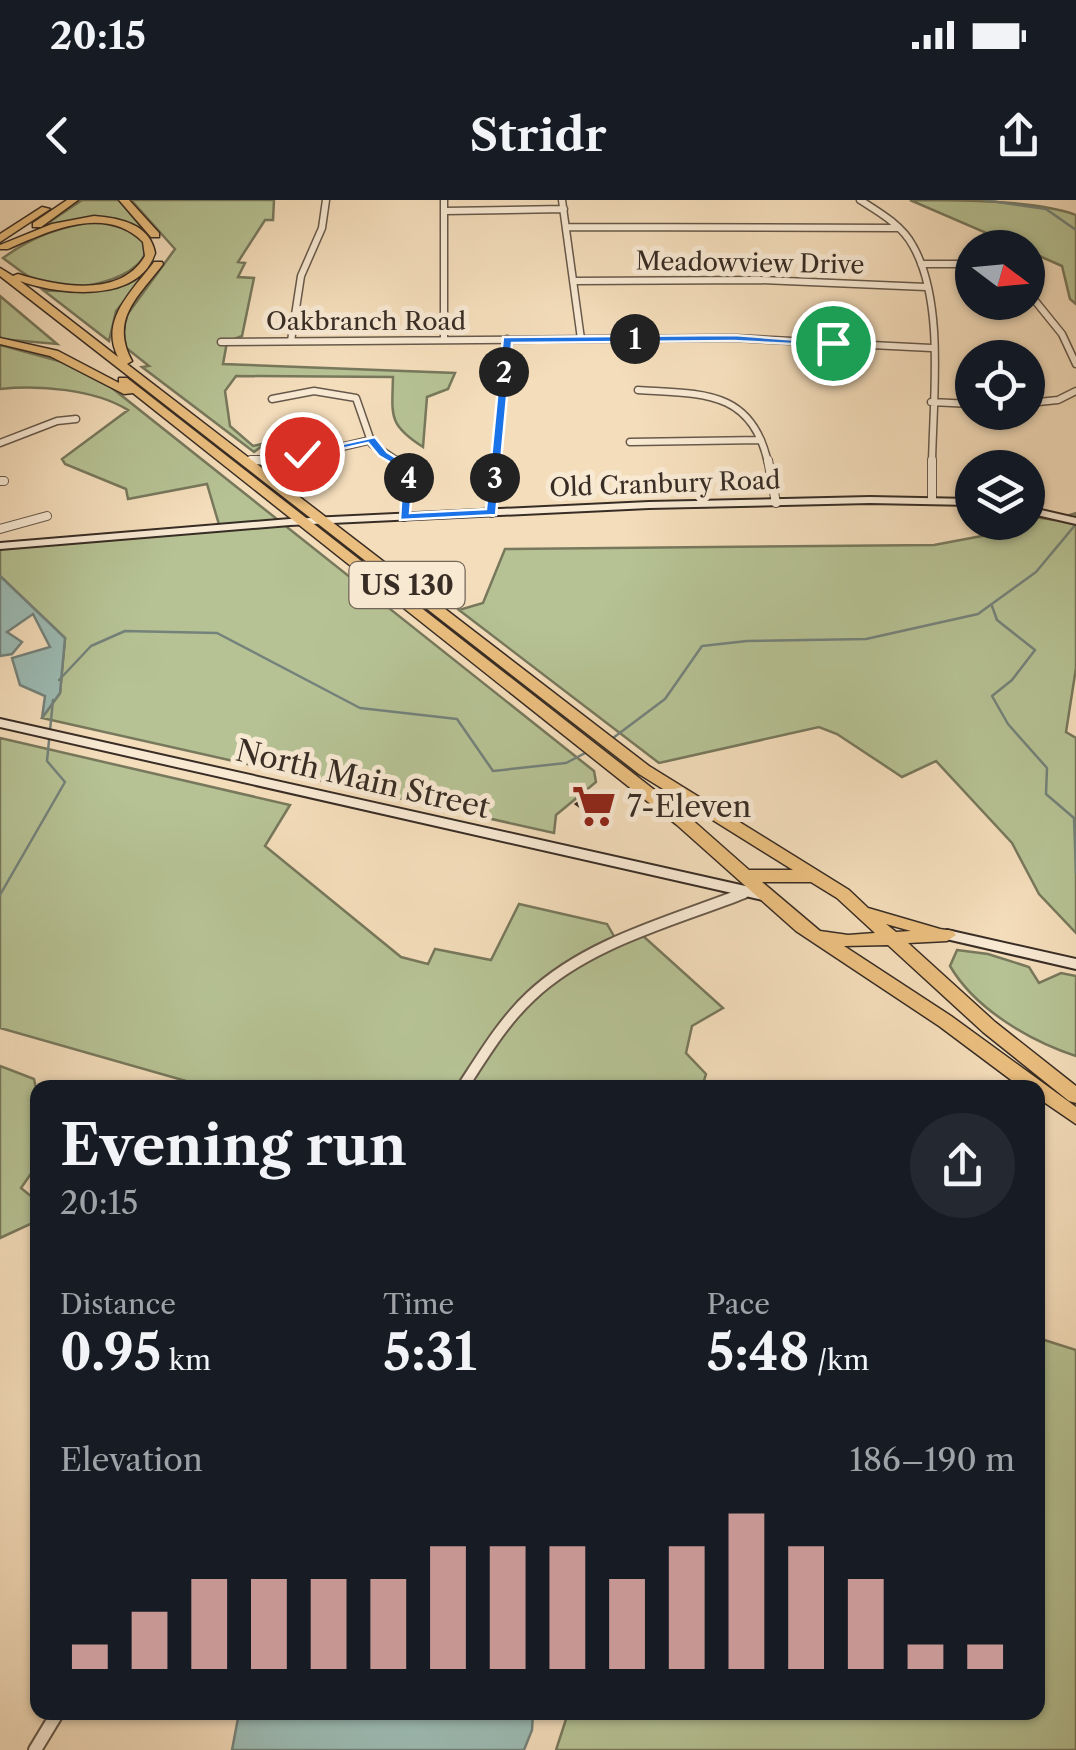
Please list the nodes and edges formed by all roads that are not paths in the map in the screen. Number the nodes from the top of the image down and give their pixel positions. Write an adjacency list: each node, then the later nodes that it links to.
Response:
1 (44, 200): 12 (highway)
2 (58, 200): 12 (highway)
3 (73, 200): 12 (highway)
4 (124, 200): 28 (highway)
5 (326, 200): 24 (street)
6 (444, 200): 9 (street)
7 (860, 200): 11 (street)
8 (563, 204): 9 (street); 10 (street)
9 (445, 211): 21 (street)
10 (566, 227): 11 (street); 16 (street)
11 (897, 228): 13 (street)
12 (1, 244): 15 (highway)
13 (921, 264): 14 (street); 18 (street)
14 (955, 264)
15 (0, 270): 28 (highway, US 130)
16 (573, 280): 18 (street, Meadowview Drive); 20 (street)
17 (0, 286): 35 (highway, US 130)
18 (926, 287): 26 (street)
19 (1045, 313): 27 (street)
20 (581, 339): 22 (street, Oakbranch Road); 26 (street, Oakbranch Road)
21 (444, 340): 22 (street, Oakbranch Road); 24 (street, Oakbranch Road)
22 (507, 340): 47 (street)
23 (0, 341): 35 (highway)
24 (290, 341): 25 (street, Oakbranch Road)
25 (221, 342)
26 (931, 348): 33 (street)
27 (1076, 364)
28 (138, 377): 41 (highway, US 130)
29 (638, 390): 38 (street)
30 (1076, 390): 32 (street)
31 (272, 399): 37 (street)
32 (1045, 401)
33 (931, 402): 34 (street); 44 (street)
34 (955, 403)
35 (164, 412): 53 (highway, US 130)
36 (76, 419): 40 (street)
37 (371, 440): 42 (street); 50 (street)
38 (760, 440): 39 (street); 46 (street)
39 (630, 442)
40 (0, 443)
41 (247, 460): 42 (street); 43 (highway, US 130)
42 (286, 460): 43 (street)
43 (274, 480): 51 (highway, US 130)
44 (932, 500): 45 (street, Old Cranbury Road); 46 (street, Old Cranbury Road)
45 (955, 501)
46 (776, 503): 47 (street, Old Cranbury Road)
47 (492, 512): 50 (street, Old Cranbury Road)
48 (1045, 514): 52 (street)
49 (48, 516): 54 (street)
50 (404, 517): 51 (street, Old Cranbury Road)
51 (326, 520): 53 (street, Old Cranbury Road); 58 (highway, US 130)
52 (1072, 520)
53 (305, 521): 55 (street, Old Cranbury Road); 58 (highway, US 130)
54 (0, 528)
55 (0, 546)
56 (0, 723): 57 (street, North Main Street)
57 (65, 738): 62 (street, North Main Street)
58 (592, 740): 59 (highway, US 130)
59 (606, 751): 61 (highway, US 130); 63 (highway, US 130)
60 (770, 874): 61 (highway); 63 (highway); 64 (highway)
61 (819, 876): 66 (highway, US 130)
62 (715, 883): 63 (street); 65 (street)
63 (744, 884): 64 (highway, US 130); 65 (street)
64 (763, 895): 67 (highway, US 130)
65 (714, 905): 73 (street)
66 (868, 915): 68 (highway); 69 (highway, US 130); 70 (highway)
67 (802, 927): 70 (highway); 74 (highway, US 130)
68 (938, 935): 69 (highway); 71 (highway); 72 (street)
69 (896, 939): 70 (highway); 71 (highway, US 130)
70 (848, 941)
71 (922, 964): 76 (highway, US 130)
72 (1076, 964)
73 (468, 1080)
74 (1026, 1080)
75 (1045, 1094): 77 (highway, US 130)
76 (1076, 1096)
77 (1076, 1116)
78 (53, 1720): 79 (street)
79 (35, 1750)

